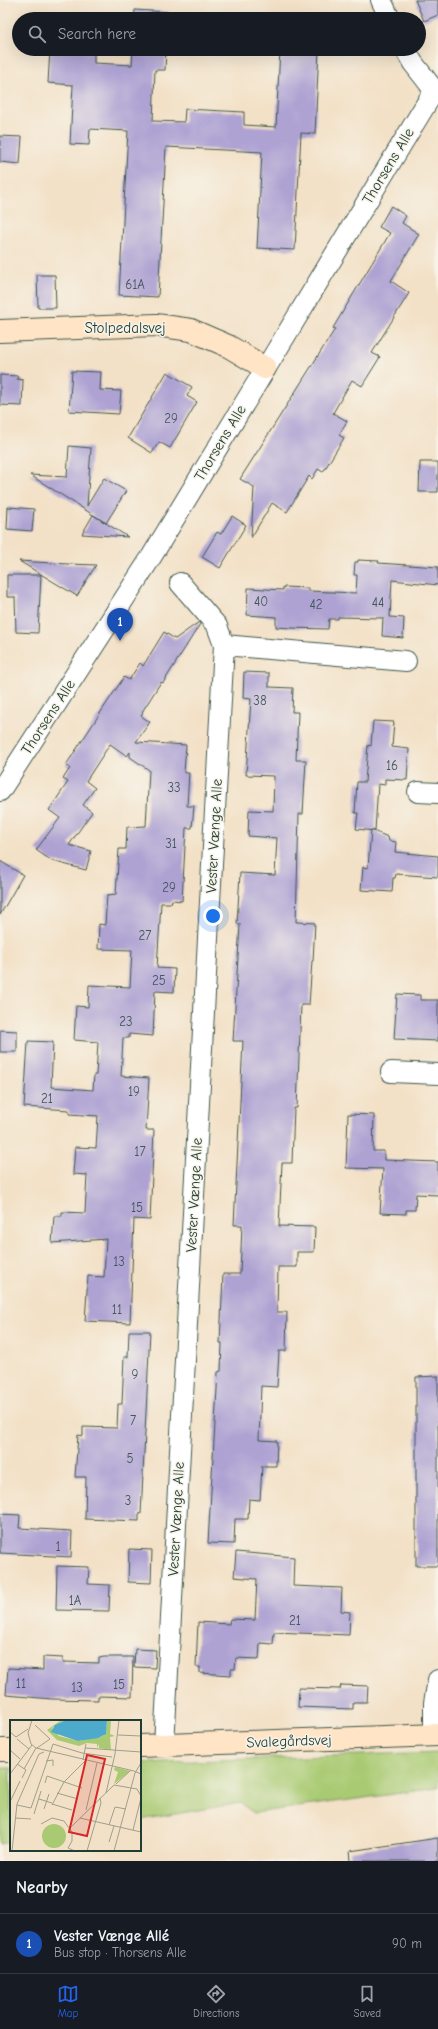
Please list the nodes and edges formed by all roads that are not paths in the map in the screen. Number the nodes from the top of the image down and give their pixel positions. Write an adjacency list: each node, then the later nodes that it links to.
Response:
1 (381, 0): 2 (street)
2 (387, 12)
3 (409, 56): 4 (street)
4 (436, 92): 6 (street, Thorsens Alle)
5 (0, 331): 6 (street, Stolpedalsvej)
6 (265, 368): 10 (street, Thorsens Alle)
7 (180, 582): 8 (street, Vester Vænge Alle)
8 (224, 645): 9 (street); 17 (street, Vester Vænge Alle)
9 (406, 661)
10 (0, 791)
11 (418, 792): 12 (street)
12 (438, 793)
13 (391, 1072): 14 (street)
14 (438, 1074)
15 (438, 1680): 16 (street)
16 (436, 1735): 17 (street, Svalegårdsvej)
17 (164, 1745): 18 (street, Svalegårdsvej)
18 (141, 1746)

